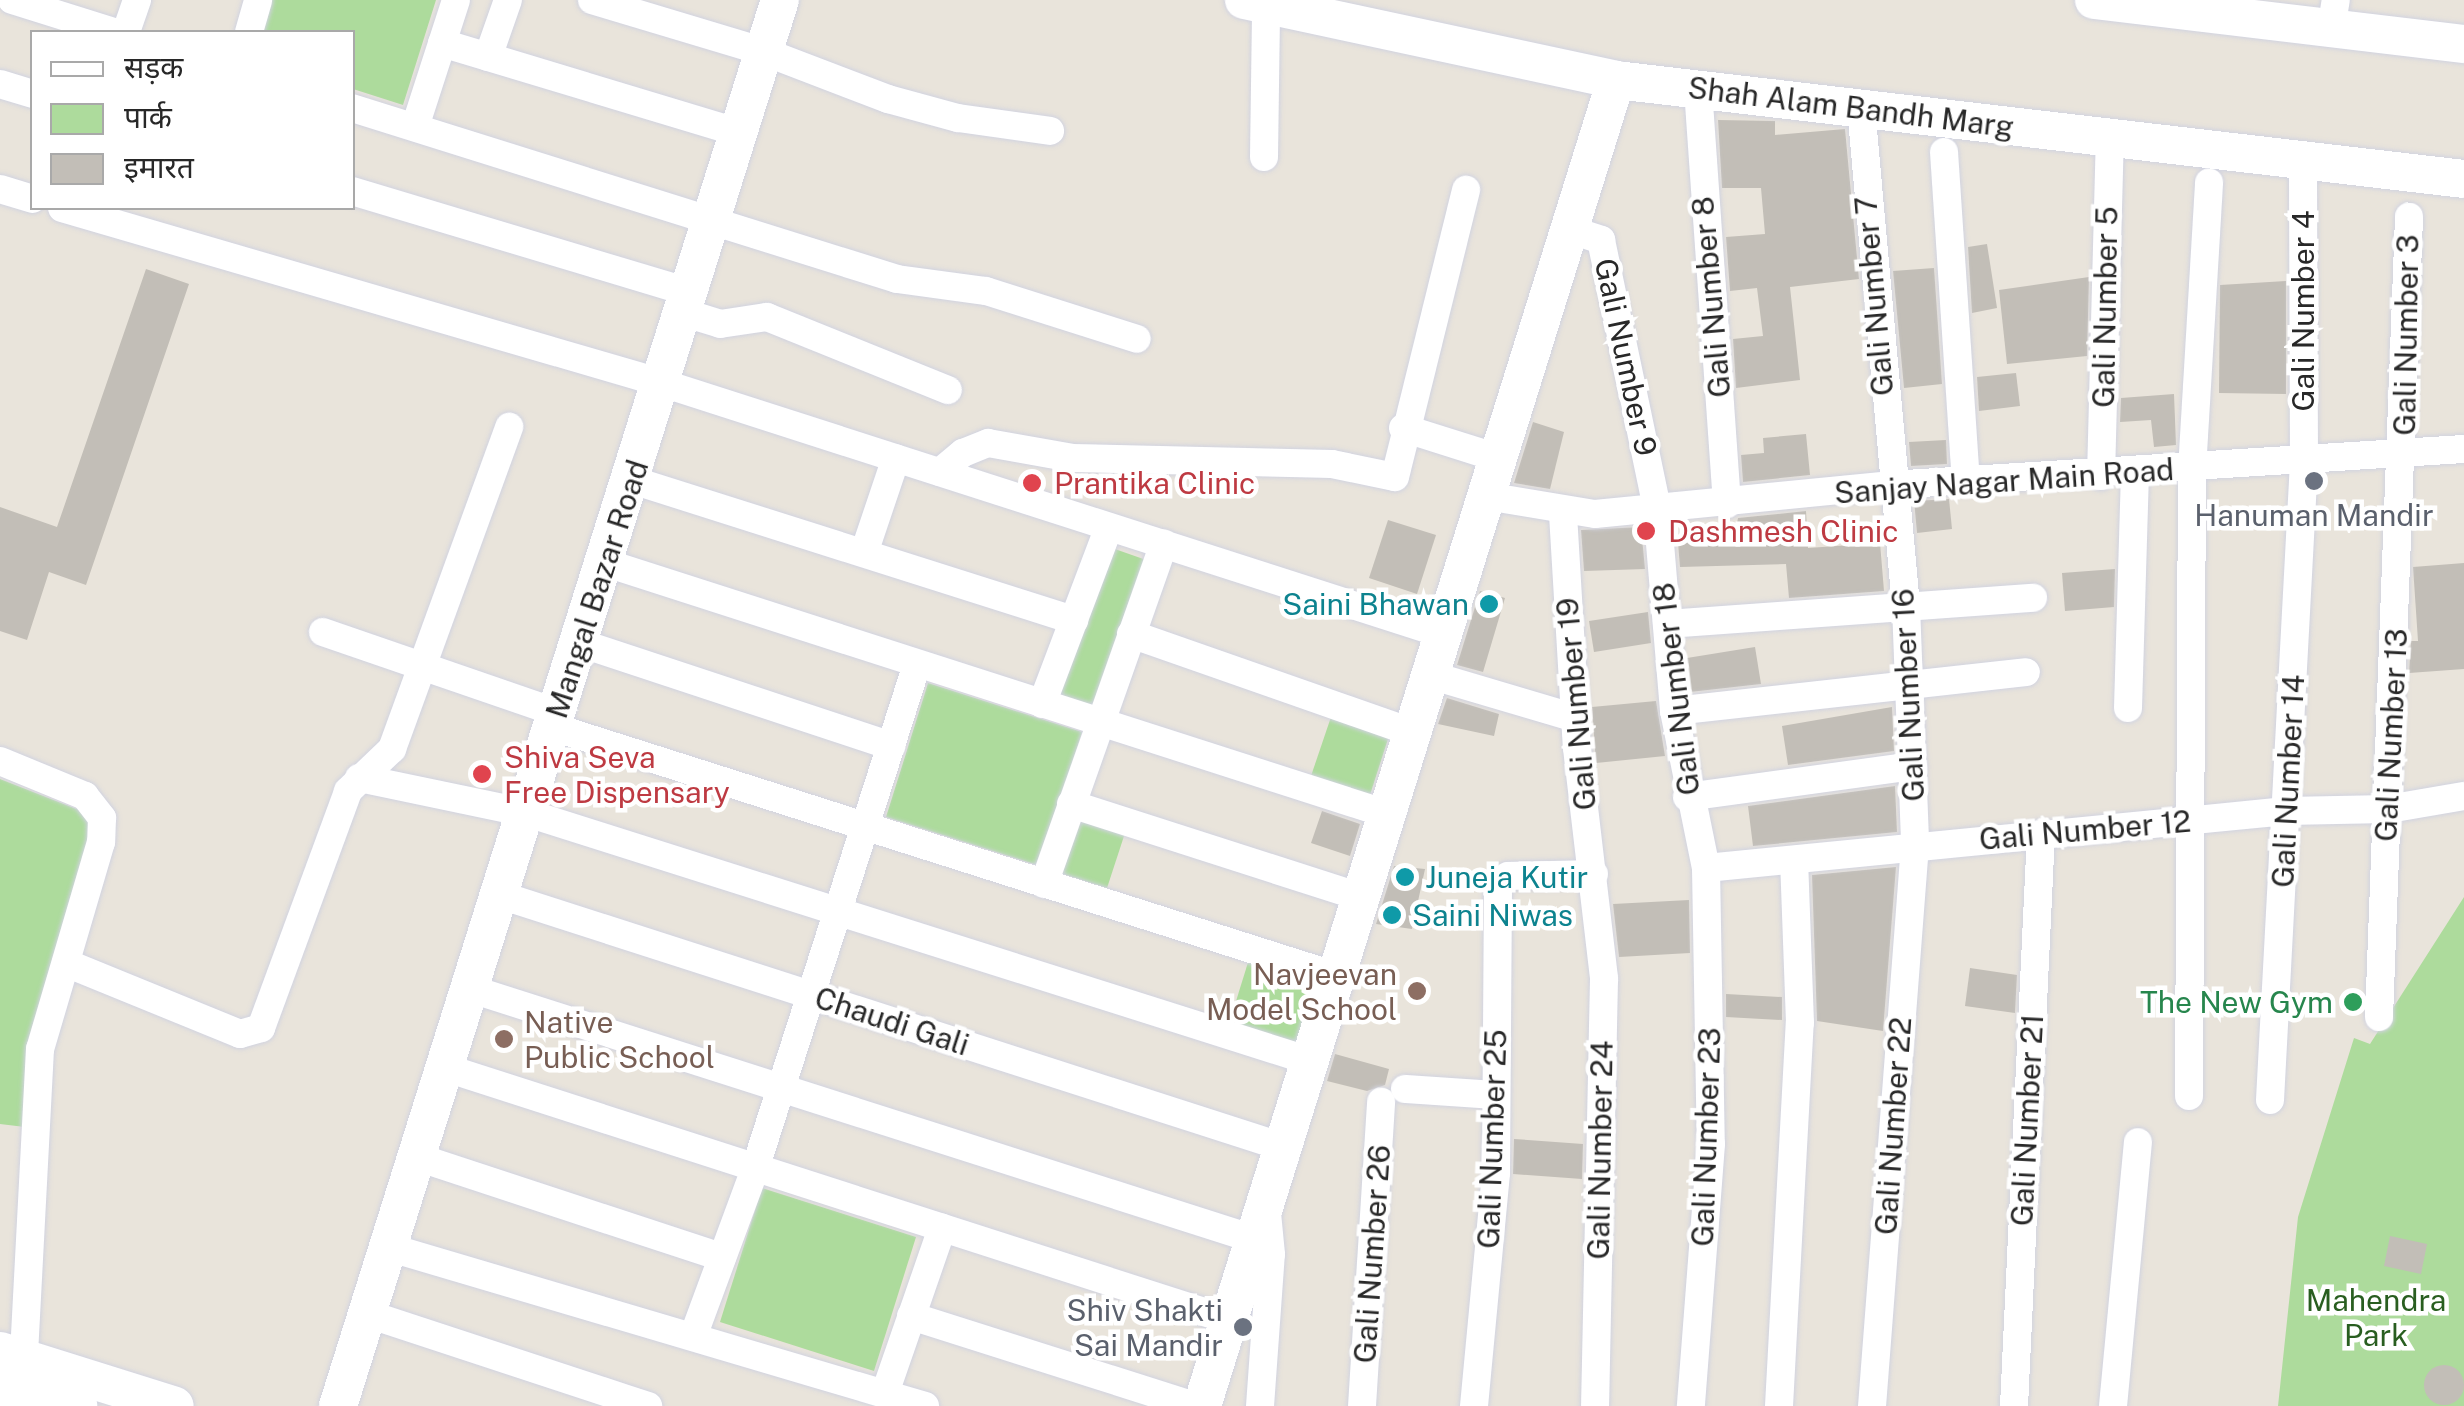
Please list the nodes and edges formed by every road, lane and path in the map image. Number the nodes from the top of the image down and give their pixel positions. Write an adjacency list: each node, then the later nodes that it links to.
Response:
1 (12, 0): 13 (street)
2 (137, 0): 14 (street)
3 (258, 0): 15 (street)
4 (456, 0): 16 (street)
5 (508, 0): 19 (street)
6 (592, 0): 18 (street)
7 (780, 0): 18 (street, Mangal Bazar Road)
8 (2094, 0): 10 (street)
9 (1255, 3): 20 (street, Shah Alam Bandh Marg); 31 (street)
10 (2160, 5): 11 (street)
11 (2249, 10): 12 (street)
12 (2333, 15): 17 (street)
13 (108, 30)
14 (127, 30)
15 (250, 30)
16 (442, 43): 19 (street); 26 (street)
17 (2464, 44)
18 (765, 52): 27 (street); 28 (street, Mangal Bazar Road)
19 (488, 57): 28 (street)
20 (1616, 80): 22 (street, Shah Alam Bandh Marg); 42 (street)
21 (0, 84): 23 (street)
22 (1698, 89): 24 (street, Shah Alam Bandh Marg); 62 (street, Gali Number 8)
23 (30, 93)
24 (1860, 108): 29 (street, Shah Alam Bandh Marg); 60 (street, Gali Number 7)
25 (355, 109): 26 (street)
26 (414, 128): 41 (street)
27 (1050, 131)
28 (740, 133): 41 (street, Mangal Bazar Road)
29 (2110, 137): 32 (street, Shah Alam Bandh Marg); 57 (street, Gali Number 5)
30 (1944, 152): 59 (street)
31 (1264, 157)
32 (2303, 161): 33 (street, Shah Alam Bandh Marg); 53 (street, Gali Number 4)
33 (2464, 179)
34 (2209, 183): 54 (street)
35 (0, 189): 38 (street)
36 (1466, 190): 48 (street)
37 (355, 192): 43 (street)
38 (30, 198)
39 (69, 210): 45 (street)
40 (2409, 217): 50 (street, Gali Number 3)
41 (714, 219): 43 (street, Mangal Bazar Road); 44 (street)
42 (1568, 229): 52 (street); 63 (street, Gali Number 9)
43 (688, 303): 45 (street, Mangal Bazar Road); 46 (street)
44 (1137, 339)
45 (662, 384): 51 (street); 58 (street, Mangal Bazar Road)
46 (948, 390)
47 (509, 427): 78 (street)
48 (1404, 428): 52 (street); 55 (street)
49 (2464, 449): 50 (street, Sanjay Nagar Main Road)
50 (2404, 454): 53 (street, Sanjay Nagar Main Road); 96 (street, Gali Number 13)
51 (896, 458): 55 (street); 67 (street)
52 (1498, 458): 61 (street)
53 (2304, 462): 54 (street, Sanjay Nagar Main Road); 97 (street, Gali Number 14)
54 (2192, 470): 56 (street, Sanjay Nagar Main Road); 100 (street)
55 (940, 472): 65 (street)
56 (2135, 474): 57 (street, Sanjay Nagar Main Road); 83 (street)
57 (2101, 476): 59 (street, Sanjay Nagar Main Road)
58 (632, 480): 67 (street); 68 (street, Mangal Bazar Road)
59 (1966, 481): 60 (street, Sanjay Nagar Main Road)
60 (1890, 485): 62 (street, Sanjay Nagar Main Road); 70 (street, Gali Number 16)
61 (1486, 496): 64 (street, Sanjay Nagar Main Road); 75 (street)
62 (1727, 504): 63 (street, Sanjay Nagar Main Road)
63 (1657, 508): 64 (street, Sanjay Nagar Main Road); 72 (street, Gali Number 18)
64 (1562, 514): 85 (street, Gali Number 19)
65 (1109, 527): 66 (street); 71 (street)
66 (1164, 544): 74 (street); 75 (street)
67 (864, 553): 71 (street)
68 (606, 563): 76 (street, Mangal Bazar Road); 77 (street)
69 (2033, 598): 70 (street)
70 (1906, 606): 72 (street); 81 (street, Gali Number 16)
71 (1074, 620): 82 (street)
72 (1667, 624): 84 (street, Gali Number 18)
73 (323, 632): 78 (street)
74 (1131, 634): 87 (street); 88 (street)
75 (1443, 634): 80 (street)
76 (580, 643): 86 (street, Mangal Bazar Road); 89 (street)
77 (917, 664): 82 (street); 89 (street)
78 (422, 667): 86 (street); 92 (street)
79 (2026, 672): 81 (street)
80 (1430, 675): 85 (street); 88 (street)
81 (1911, 686): 84 (street); 91 (street, Gali Number 16)
82 (1042, 704): 87 (street)
83 (2128, 708)
84 (1674, 711): 94 (street, Gali Number 18)
85 (1574, 718): 107 (street, Gali Number 19)
86 (556, 720): 98 (street, Mangal Bazar Road); 101 (street)
87 (1099, 722): 95 (street); 99 (street)
88 (1412, 733): 99 (street)
89 (891, 746): 101 (street)
90 (0, 761): 111 (street)
91 (1913, 766): 94 (street); 103 (street, Gali Number 16)
92 (359, 778): 98 (street); 111 (street)
93 (2464, 796): 96 (street, Gali Number 12)
94 (1687, 797): 105 (street, Gali Number 18)
95 (1071, 804): 106 (street); 109 (street)
96 (2388, 809): 97 (street, Gali Number 12); 115 (street, Gali Number 13)
97 (2286, 811): 100 (street, Gali Number 12); 121 (street, Gali Number 14)
98 (526, 813): 108 (street, Mangal Bazar Road); 110 (street)
99 (1387, 814): 109 (street)
100 (2186, 820): 102 (street, Gali Number 12); 120 (street)
101 (866, 828): 106 (street); 110 (street)
102 (2041, 834): 103 (street, Gali Number 12); 151 (street, Gali Number 21)
103 (1915, 845): 104 (street, Gali Number 12); 150 (street, Gali Number 22)
104 (1794, 862): 105 (street, Gali Number 12); 149 (street)
105 (1706, 868): 148 (street, Gali Number 23)
106 (1044, 884): 112 (street)
107 (1595, 884): 119 (street, Gali Number 25); 147 (street, Gali Number 24)
108 (500, 895): 113 (street, Mangal Bazar Road); 114 (street, Chaudi Gali)
109 (1361, 898): 112 (street)
110 (838, 911): 114 (street); 116 (street)
111 (66, 963): 135 (street)
112 (1336, 976): 116 (street)
113 (470, 989): 117 (street, Mangal Bazar Road); 118 (street)
114 (811, 995): 118 (street); 123 (street, Chaudi Gali)
115 (2379, 1017)
116 (1310, 1061): 123 (street)
117 (446, 1068): 124 (street, Mangal Bazar Road); 125 (street)
118 (781, 1088): 125 (street); 128 (street)
119 (1496, 1095): 145 (street, Gali Number 26); 146 (street, Gali Number 25)
120 (2189, 1096)
121 (2270, 1100)
122 (2138, 1142): 152 (street)
123 (1283, 1146): 126 (street)
124 (417, 1157): 129 (street, Mangal Bazar Road); 130 (street)
125 (755, 1169): 127 (street); 130 (street)
126 (1266, 1201): 128 (street); 144 (street)
127 (942, 1228): 132 (street); 133 (street)
128 (1254, 1239): 133 (street)
129 (391, 1248): 131 (street, Mangal Bazar Road); 134 (street)
130 (722, 1257): 134 (street)
131 (368, 1314): 139 (street, Mangal Bazar Road); 140 (street)
132 (912, 1316): 136 (street); 142 (street)
133 (1229, 1320): 143 (street)
134 (694, 1334): 136 (street)
135 (9, 1377): 137 (street); 138 (street)
136 (885, 1394): 141 (street)
137 (78, 1406)
138 (175, 1406)
139 (338, 1406)
140 (648, 1406)
141 (925, 1406)
142 (1194, 1406)
143 (1202, 1406)
144 (1260, 1406)
145 (1362, 1406)
146 (1474, 1406)
147 (1594, 1406)
148 (1692, 1406)
149 (1779, 1406)
150 (1872, 1406)
151 (2014, 1406)
152 (2114, 1406)

